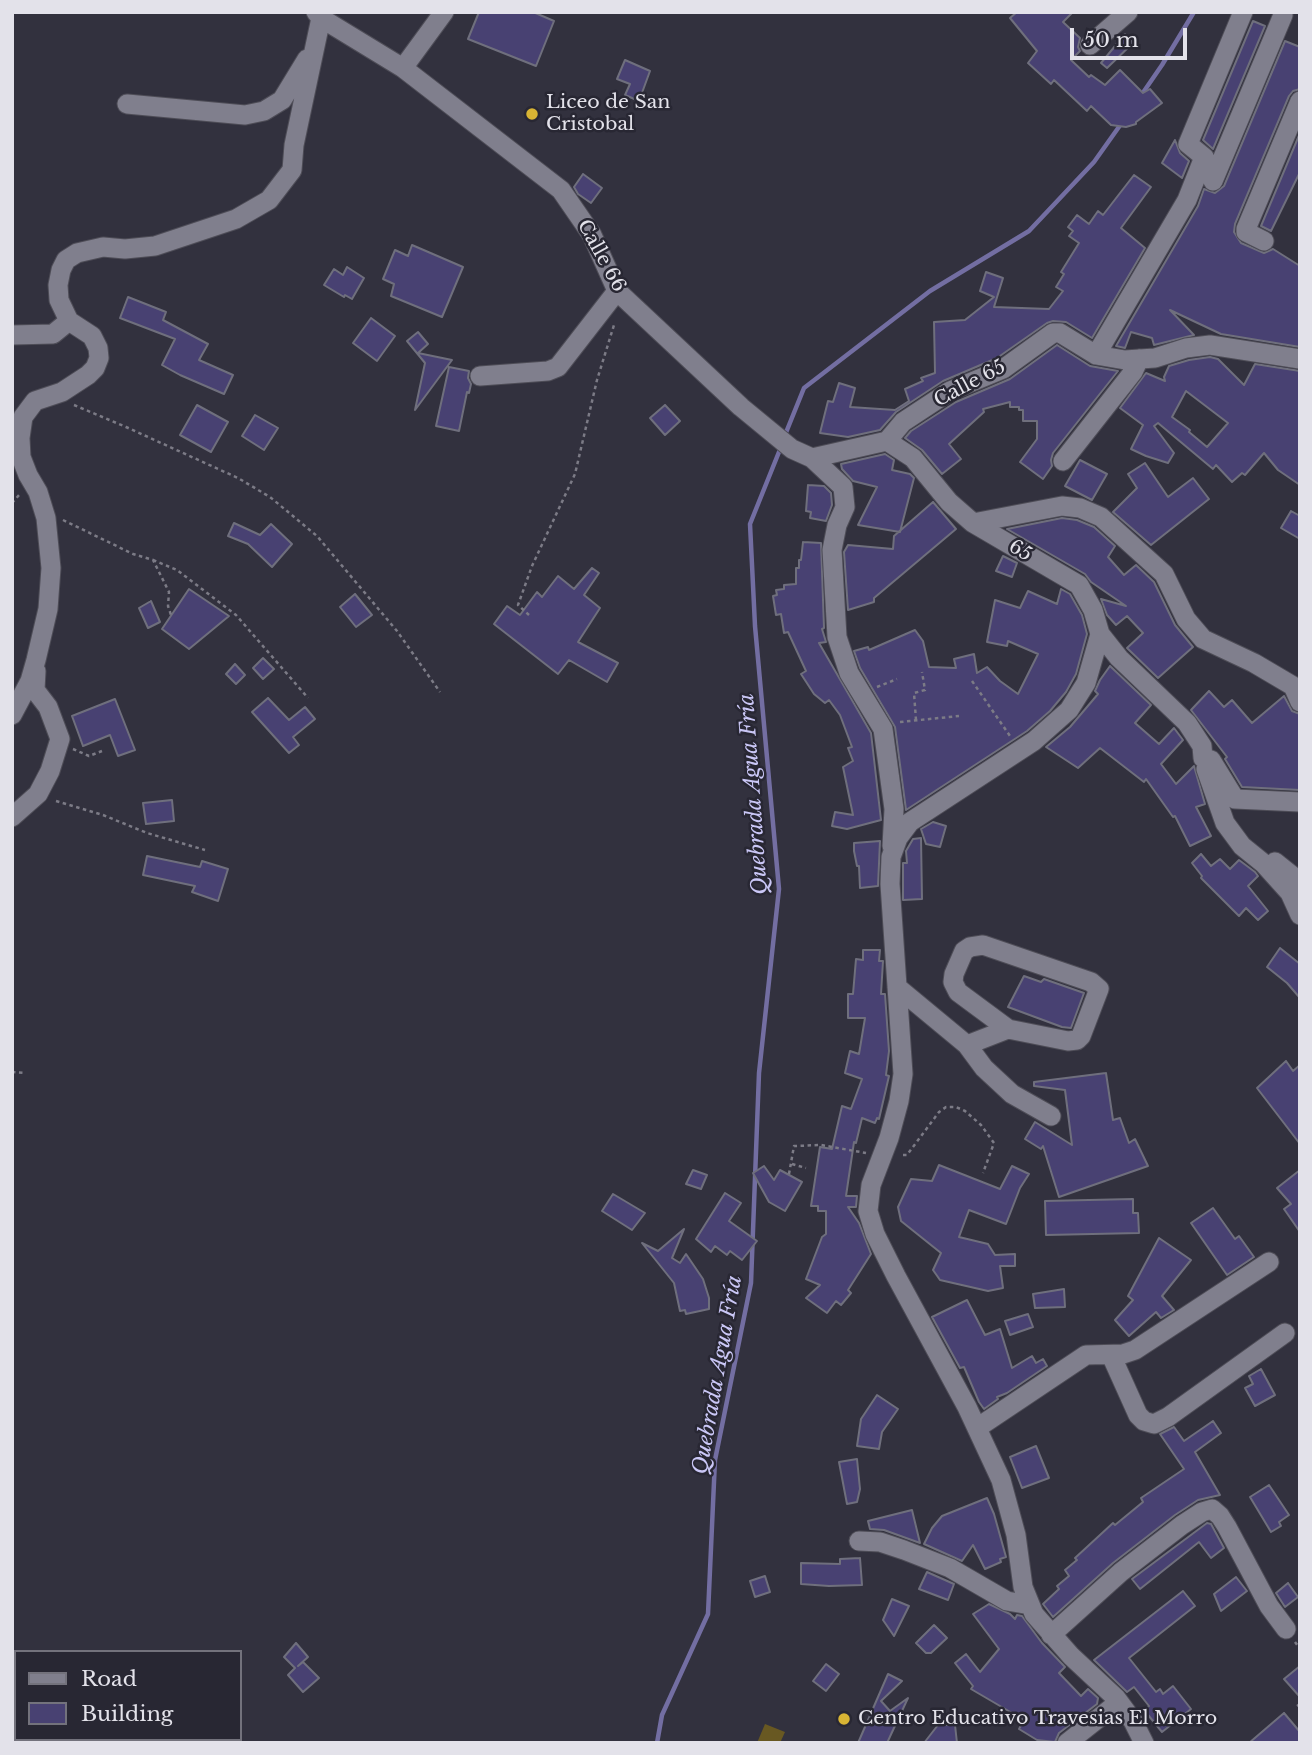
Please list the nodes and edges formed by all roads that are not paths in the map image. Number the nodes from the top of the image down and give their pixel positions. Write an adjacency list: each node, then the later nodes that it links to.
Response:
1 (444, 12): 8 (street)
2 (1128, 12): 6 (street)
3 (1243, 12): 11 (street)
4 (319, 15): 7 (street); 8 (street, Calle 66)
5 (1286, 17): 11 (street)
6 (1090, 45)
7 (315, 47): 10 (street); 14 (street)
8 (403, 68): 13 (street, Calle 66)
9 (1300, 101): 12 (street)
10 (127, 104)
11 (1203, 182): 16 (street)
12 (1264, 241)
13 (620, 294): 19 (street); 21 (street, Calle 66)
14 (69, 321): 15 (street); 25 (street)
15 (12, 335)
16 (1096, 355): 17 (street, Calle 65); 20 (street, Calle 65)
17 (1139, 359): 18 (street, Calle 65); 22 (street)
18 (1300, 359)
19 (480, 376)
20 (887, 441): 21 (street); 23 (street, 65)
21 (813, 458): 34 (street, Calle 66)
22 (1063, 461)
23 (973, 523): 24 (street, 65); 26 (street)
24 (1100, 634): 28 (street, 65); 34 (street)
25 (36, 660): 27 (street); 32 (street)
26 (1297, 690)
27 (12, 715)
28 (1203, 758): 29 (street); 33 (street)
29 (1235, 799): 30 (street); 31 (street)
30 (1300, 802)
31 (1300, 807)
32 (12, 817)
33 (1254, 855): 35 (street); 36 (street)
34 (891, 857): 37 (street, Calle 66)
35 (1300, 882)
36 (1300, 915)
37 (897, 987): 39 (street); 44 (street, Calle 66)
38 (1008, 1029): 38 (street); 39 (street)
39 (967, 1045): 40 (street)
40 (1051, 1116)
41 (1269, 1262): 43 (street)
42 (1285, 1333): 43 (street)
43 (1111, 1354): 44 (street)
44 (977, 1427): 46 (street, Calle 66)
45 (859, 1541): 46 (street)
46 (1030, 1605): 48 (street)
47 (1286, 1629): 48 (street)
48 (1051, 1634): 49 (street)
49 (1119, 1702): 50 (street); 51 (street)
50 (1067, 1743)
51 (1144, 1743)

